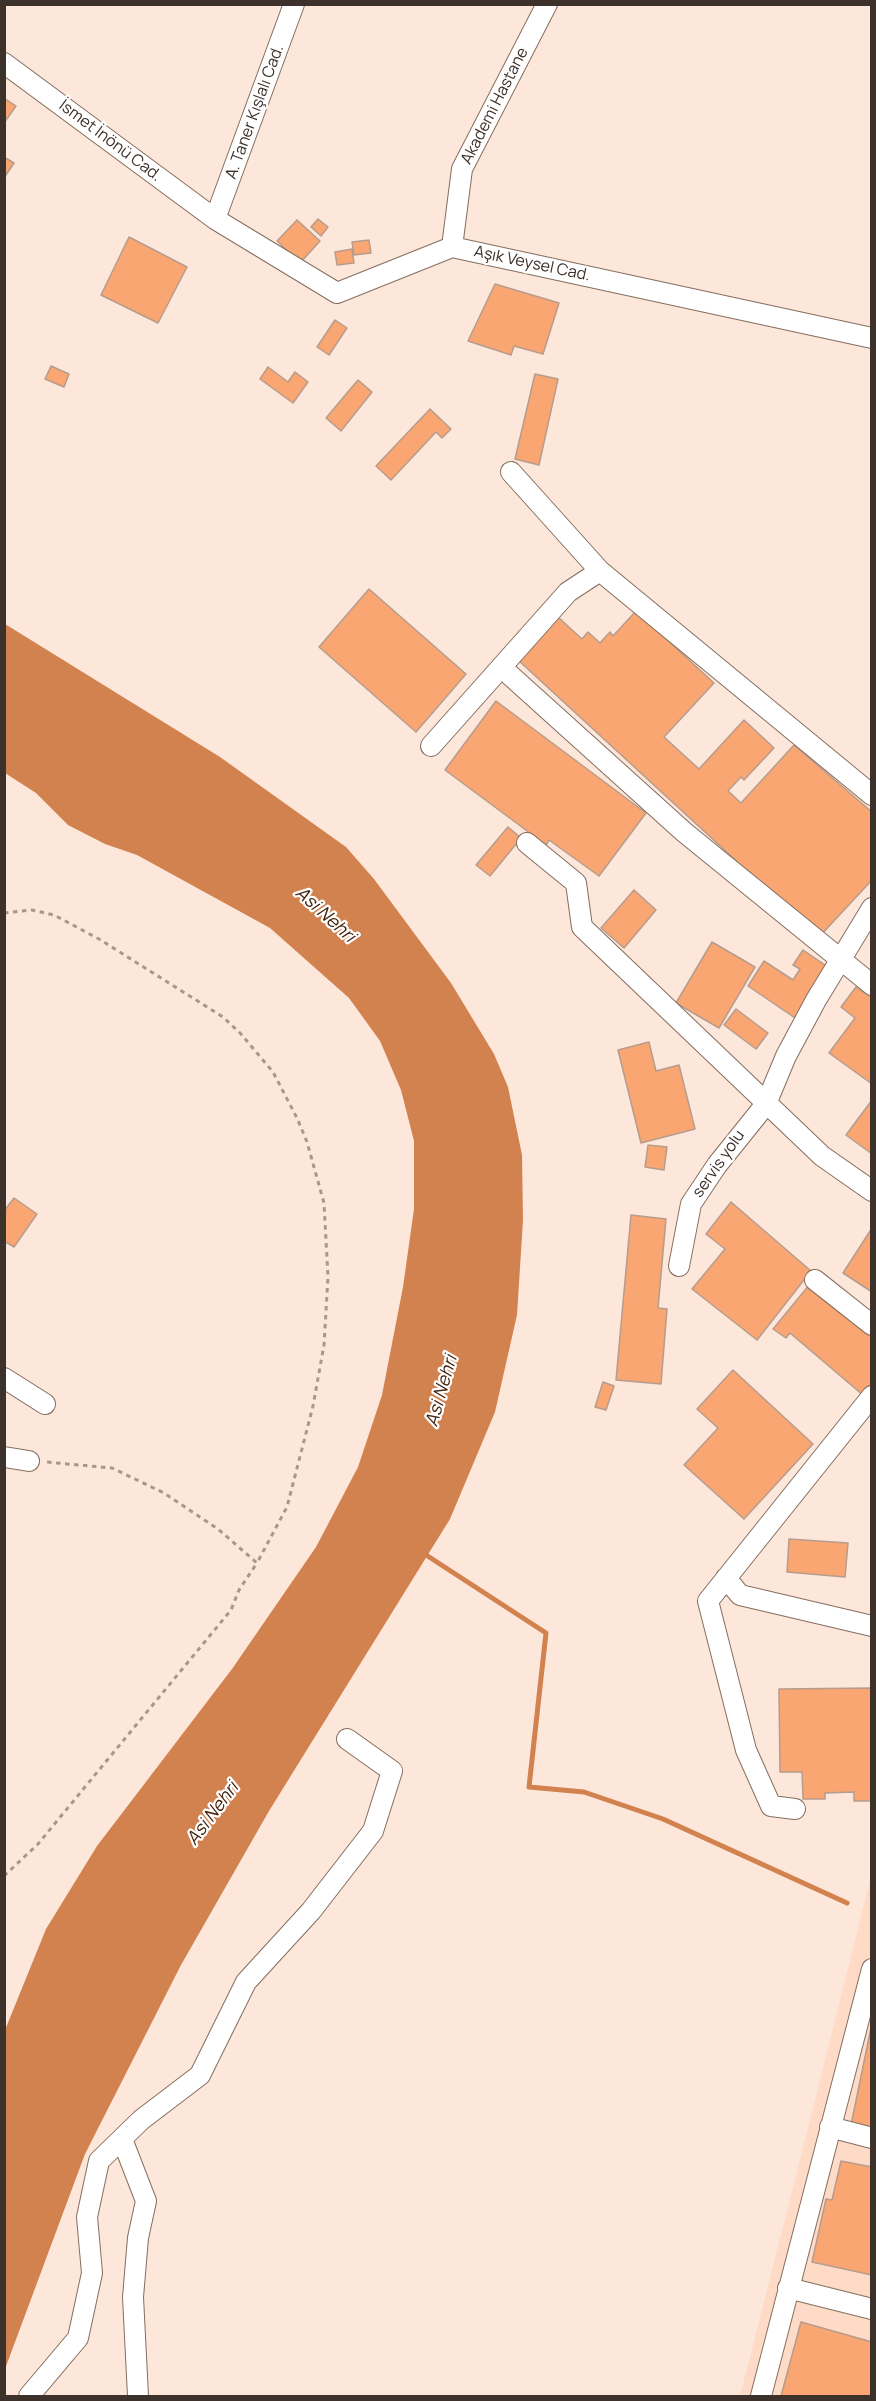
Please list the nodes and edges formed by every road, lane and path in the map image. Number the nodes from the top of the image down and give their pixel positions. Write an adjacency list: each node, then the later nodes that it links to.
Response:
1 (294, 4): 4 (street, A. Taner Kışlalı Cad.)
2 (547, 4): 5 (street, Akademi Hastane)
3 (4, 63): 4 (street, İsmet İnönü Cad.)
4 (215, 219): 5 (street, Aşık Veysel Cad.)
5 (452, 247): 6 (street, Aşık Veysel Cad.)
6 (872, 338)
7 (511, 472): 8 (street)
8 (600, 571): 9 (street); 11 (street)
9 (501, 667): 10 (street); 15 (street)
10 (432, 746)
11 (872, 795)
12 (527, 843): 17 (street)
13 (872, 908): 15 (street, servis yolu)
14 (4, 913): 27 (path)
15 (839, 960): 16 (street); 17 (street, servis yolu)
16 (872, 985)
17 (766, 1104): 18 (street); 19 (street, servis yolu)
18 (872, 1191)
19 (679, 1266)
20 (815, 1280): 21 (street)
21 (872, 1325)
22 (4, 1378): 24 (street)
23 (872, 1396): 28 (street)
24 (45, 1404)
25 (4, 1457): 26 (street)
26 (29, 1461): 27 (path)
27 (257, 1563): 32 (path)
28 (726, 1578): 29 (street); 31 (street)
29 (872, 1626)
30 (347, 1739): 36 (street)
31 (795, 1809)
32 (4, 1876)
33 (870, 1979): 34 (street)
34 (830, 2127): 35 (street); 37 (street)
35 (872, 2138)
36 (122, 2139): 39 (street); 40 (street)
37 (788, 2288): 38 (street); 41 (street)
38 (872, 2309)
39 (29, 2397)
40 (138, 2397)
41 (761, 2397)

